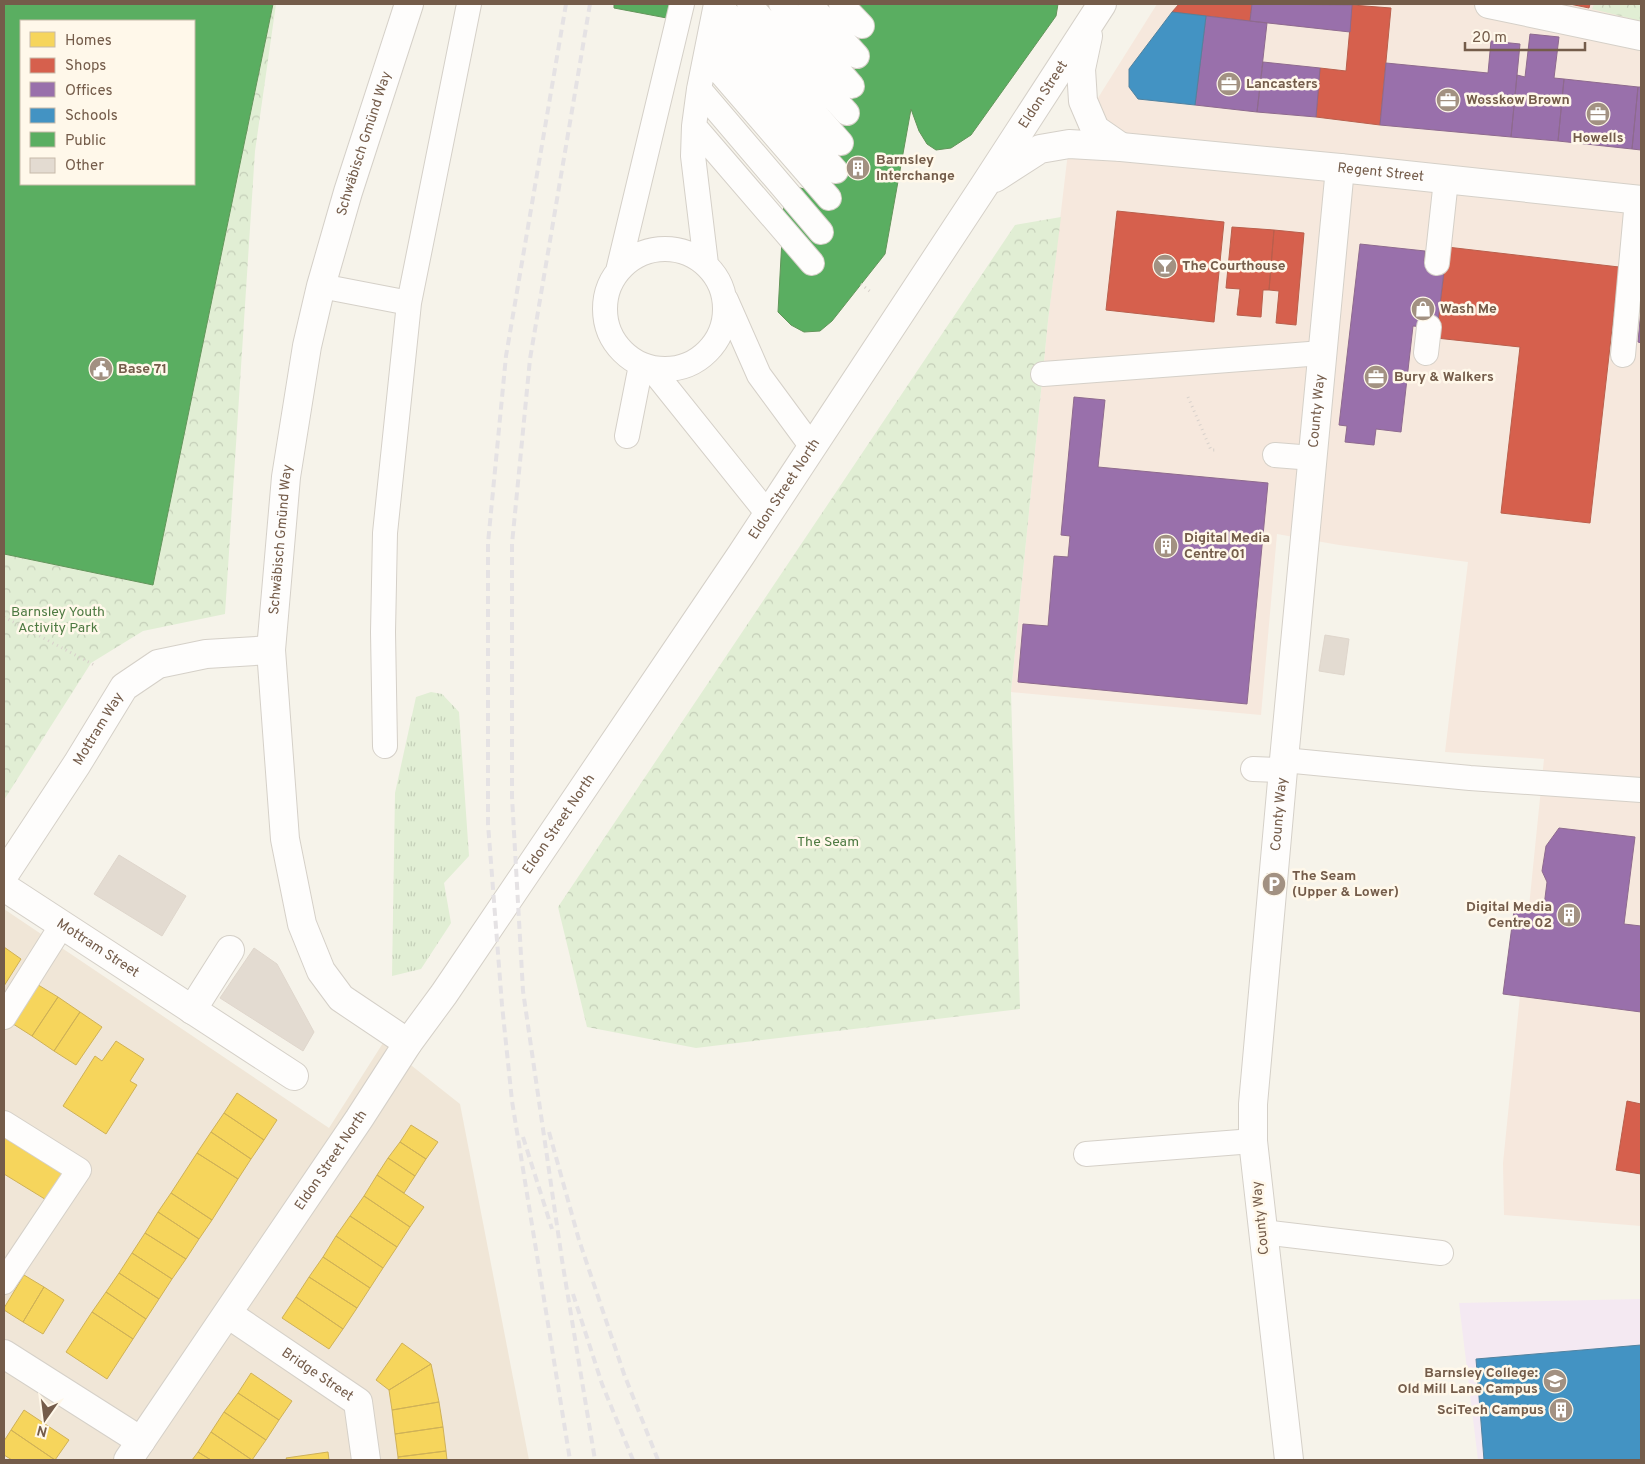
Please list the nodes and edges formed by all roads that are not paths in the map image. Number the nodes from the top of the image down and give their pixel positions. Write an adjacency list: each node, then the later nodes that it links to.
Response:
1 (409, 4): 33 (street, Schwäbisch Gmünd Way)
2 (469, 4): 35 (lane)
3 (682, 4): 32 (lane)
4 (717, 4): 12 (lane); 20 (lane)
5 (749, 4): 18 (lane)
6 (781, 4): 16 (lane)
7 (810, 4): 15 (lane)
8 (841, 4): 11 (lane)
9 (1489, 4): 13 (street)
10 (1097, 12): 21 (street); 25 (street, Eldon Street)
11 (862, 26)
12 (711, 29): 14 (lane); 23 (lane)
13 (1641, 36)
14 (706, 56): 17 (lane); 26 (lane)
15 (857, 56)
16 (852, 86)
17 (699, 89): 19 (lane); 28 (lane)
18 (847, 114)
19 (694, 126): 29 (lane); 31 (lane)
20 (842, 143)
21 (1121, 147): 22 (street, Regent Street); 25 (street, Regent Street)
22 (1340, 168): 24 (street, Regent Street); 37 (street, County Way)
23 (836, 172)
24 (1446, 180): 27 (street, Regent Street); 30 (lane)
25 (984, 186): 43 (street, Eldon Street North)
26 (829, 198)
27 (1639, 200): 39 (lane)
28 (821, 232)
29 (812, 263)
30 (1437, 263)
31 (706, 264): 32 (lane); 34 (lane)
32 (618, 271): 40 (lane)
33 (322, 286): 35 (lane); 47 (street, Schwäbisch Gmünd Way)
34 (725, 299): 40 (lane); 43 (lane)
35 (410, 303): 48 (lane)
36 (1429, 327): 38 (lane)
37 (1322, 353): 41 (lane); 45 (street, County Way)
38 (1426, 353)
39 (1623, 355)
40 (646, 367): 42 (lane); 46 (lane)
41 (1043, 374)
42 (627, 436)
43 (812, 447): 46 (street, Eldon Street North)
44 (1275, 455): 45 (lane)
45 (1313, 458): 49 (street, County Way)
46 (768, 514): 58 (street, Eldon Street North)
47 (271, 650): 52 (street, Mottram Way); 58 (street, Schwäbisch Gmünd Way)
48 (385, 746)
49 (1283, 765): 50 (lane); 51 (lane); 61 (street, County Way)
50 (1253, 769)
51 (1641, 790)
52 (4, 875)
53 (4, 887): 54 (street, Mottram Street)
54 (62, 925): 56 (street, Mottram Street); 57 (lane)
55 (230, 950): 56 (street)
56 (192, 1010): 59 (street, Mottram Street)
57 (4, 1018)
58 (408, 1043): 66 (street, Eldon Street North)
59 (294, 1076)
60 (4, 1123): 65 (lane)
61 (1252, 1141): 62 (lane); 63 (street, County Way)
62 (1086, 1154)
63 (1263, 1232): 64 (lane); 70 (street, County Way)
64 (1441, 1253)
65 (4, 1282)
66 (228, 1314): 68 (street, Eldon Street North); 69 (street, Bridge Street)
67 (4, 1354): 68 (street)
68 (135, 1451)
69 (366, 1460)
70 (1289, 1460)

